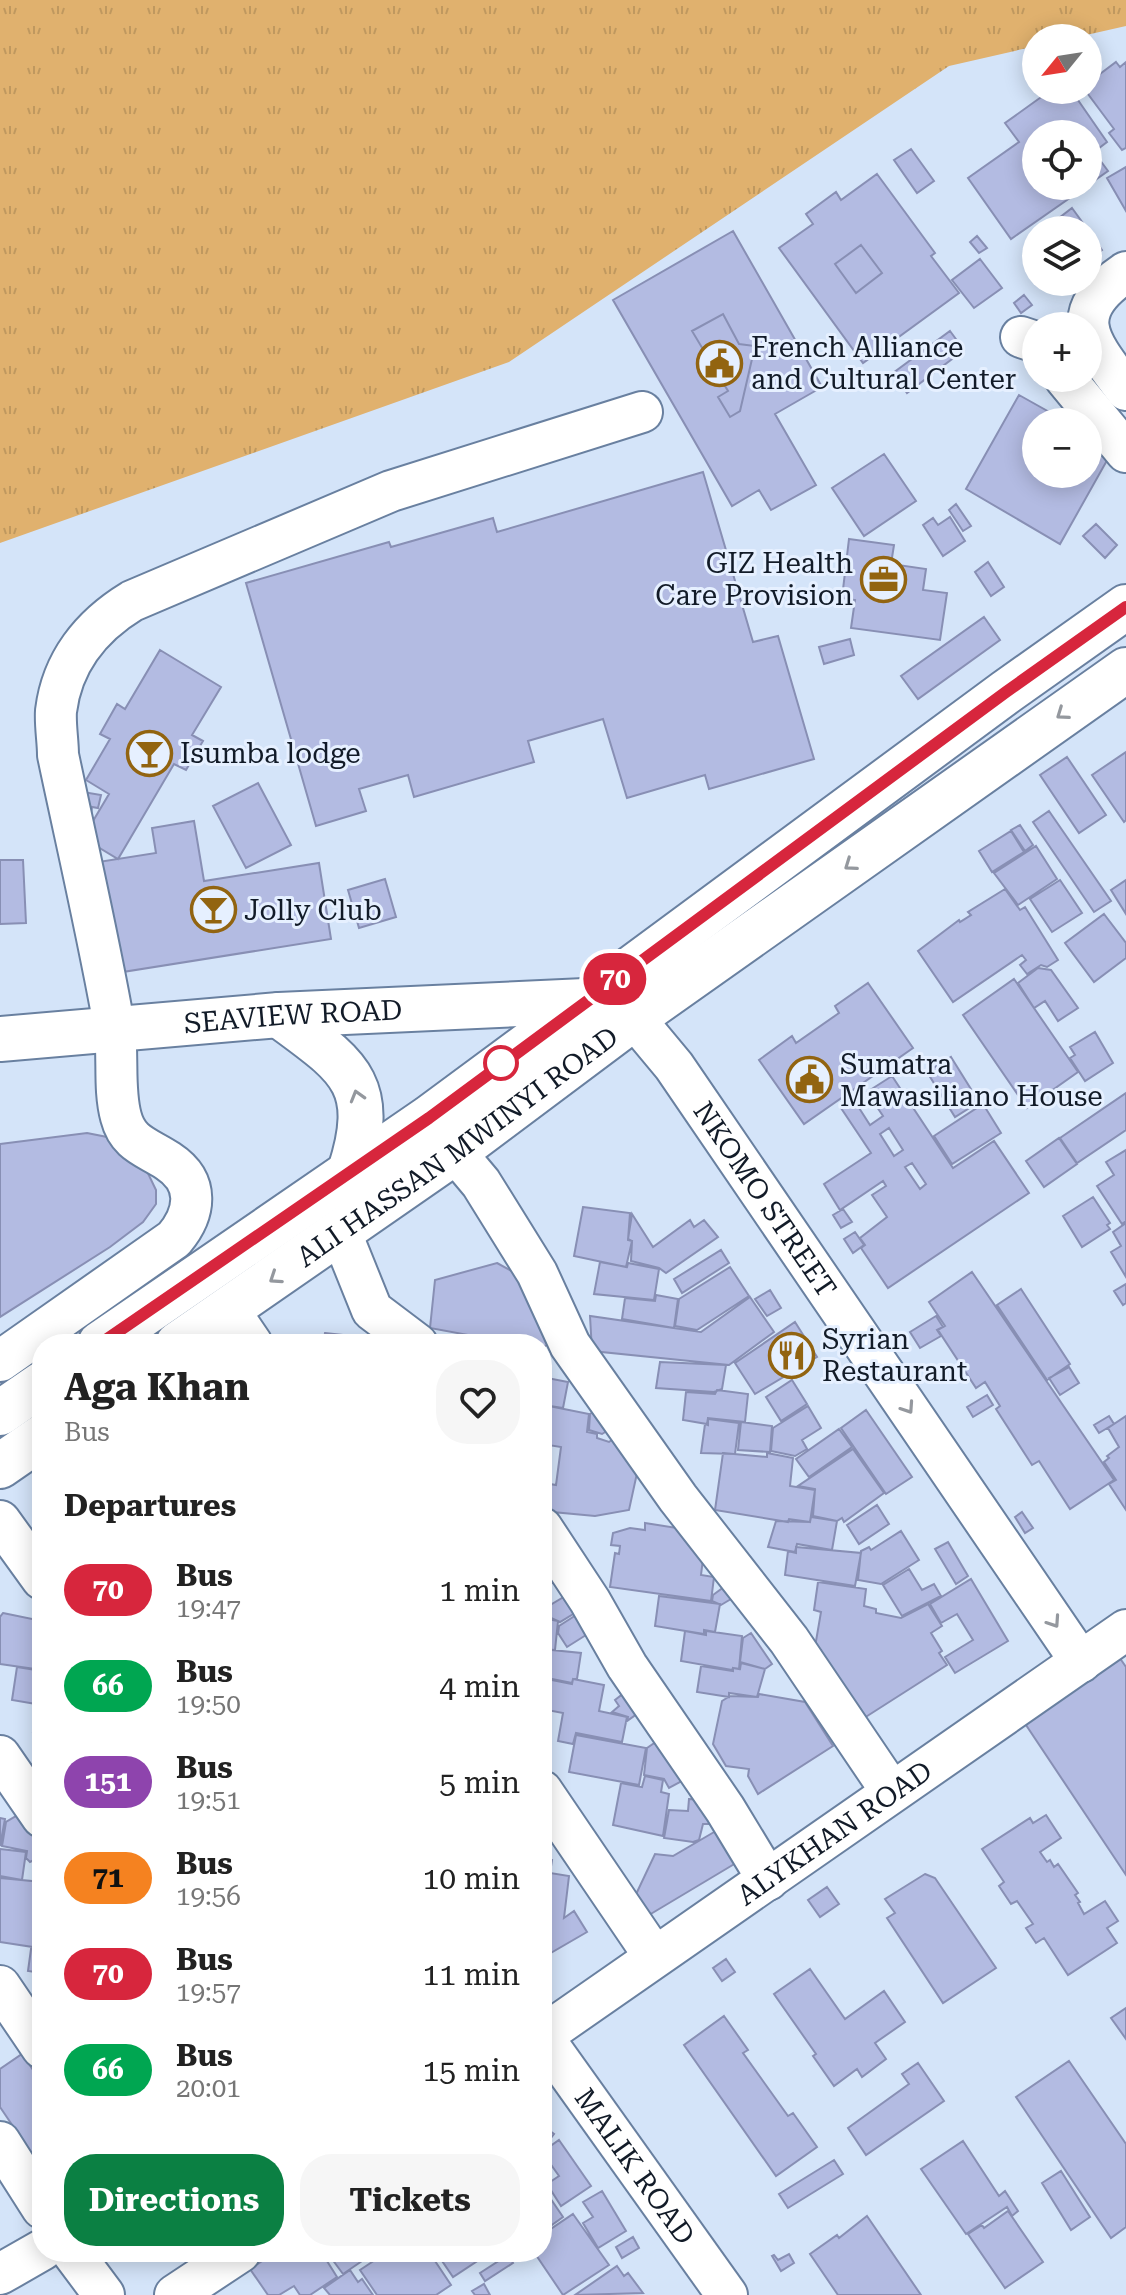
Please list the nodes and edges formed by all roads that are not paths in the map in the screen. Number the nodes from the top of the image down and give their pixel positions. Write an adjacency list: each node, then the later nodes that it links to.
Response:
1 (1126, 272): 2 (street)
2 (1126, 390)
3 (1077, 392): 5 (street)
4 (642, 412): 11 (street)
5 (1126, 452)
6 (1126, 607): 8 (main road, ALI HASSAN MWINYI ROAD)
7 (1126, 670): 10 (main road, ALI HASSAN MWINYI ROAD, one-way to 10)
8 (585, 1001): 9 (main road, SEAVIEW ROAD); 10 (main road, SEAVIEW ROAD); 14 (main road, ALI HASSAN MWINYI ROAD)
9 (279, 1015): 11 (main road, SEAVIEW ROAD); 14 (main road, one-way to 9)
10 (634, 1018): 13 (main road, ALI HASSAN MWINYI ROAD); 29 (street, NKOMO STREET, one-way to 29)
11 (115, 1029): 12 (main road, SEAVIEW ROAD); 17 (street)
12 (0, 1039)
13 (455, 1152): 15 (main road, ALI HASSAN MWINYI ROAD); 31 (street)
14 (350, 1171): 18 (main road, ALI HASSAN MWINYI ROAD)
15 (341, 1233): 16 (main road, ALI HASSAN MWINYI ROAD, one-way to 16); 20 (street)
16 (240, 1327): 19 (main road, ALI HASSAN MWINYI ROAD)
17 (39, 1334)
18 (114, 1334)
19 (214, 1334)
20 (404, 1334)
21 (32, 1339): 22 (street)
22 (0, 1361)
23 (32, 1444): 24 (main road)
24 (0, 1466)
25 (0, 1521): 27 (street)
26 (552, 1543): 34 (street)
27 (32, 1565)
28 (1126, 1630): 29 (street, ALYKHAN ROAD)
29 (1081, 1662): 31 (street, ALYKHAN ROAD)
30 (0, 1756): 32 (street)
31 (891, 1791): 34 (street, ALYKHAN ROAD)
32 (32, 1802)
33 (552, 1806): 35 (street)
34 (768, 1880): 35 (street, ALYKHAN ROAD)
35 (654, 1956): 37 (street, ALYKHAN ROAD)
36 (0, 1986): 38 (street)
37 (552, 2029)
38 (32, 2033)
39 (552, 2050): 48 (street, MALIK ROAD)
40 (0, 2142): 41 (street)
41 (32, 2192)
42 (32, 2256): 45 (street)
43 (79, 2262): 47 (street)
44 (217, 2262): 46 (street)
45 (0, 2274)
46 (184, 2276)
47 (104, 2295)
48 (727, 2295)

